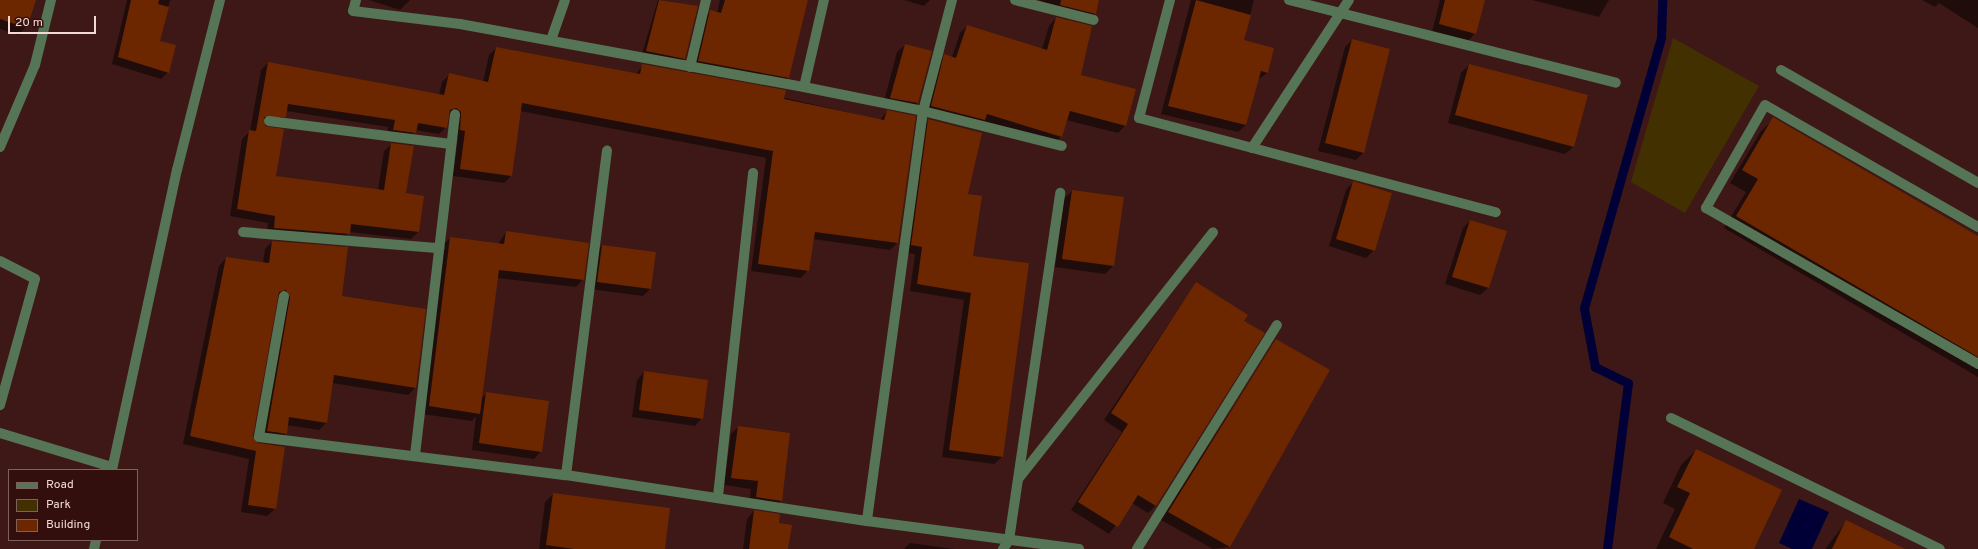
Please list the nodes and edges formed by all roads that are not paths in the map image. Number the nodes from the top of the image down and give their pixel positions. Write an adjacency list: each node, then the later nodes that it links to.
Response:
1 (51, 0): 24 (street)
2 (220, 0): 43 (street)
3 (356, 0): 14 (street)
4 (565, 0): 14 (street)
5 (706, 0): 15 (street)
6 (824, 0): 18 (street)
7 (952, 0): 19 (street)
8 (1015, 0): 13 (street)
9 (1170, 0): 25 (street)
10 (1289, 0): 12 (street)
11 (1349, 0): 12 (street)
12 (1341, 12): 17 (street); 25 (street)
13 (1094, 20)
14 (551, 40): 15 (street)
15 (690, 67): 18 (street)
16 (1781, 70): 28 (street)
17 (1616, 83)
18 (804, 87): 19 (street)
19 (923, 111): 23 (street); 47 (street)
20 (454, 114): 22 (street)
21 (269, 121): 22 (street)
22 (451, 144): 34 (street)
23 (1062, 146)
24 (0, 147)
25 (1252, 148): 30 (street)
26 (607, 150): 44 (street)
27 (753, 173): 46 (street)
28 (1978, 184)
29 (1060, 193): 45 (street)
30 (1496, 212)
31 (1978, 227): 38 (street)
32 (243, 232): 34 (street)
33 (1213, 232): 45 (street)
34 (439, 248): 42 (street)
35 (0, 261): 39 (street)
36 (284, 296): 42 (street)
37 (1277, 325): 51 (street)
38 (1978, 364)
39 (0, 405)
40 (1671, 418): 52 (street)
41 (0, 433): 43 (street)
42 (415, 455): 44 (street)
43 (112, 469)
44 (566, 475): 46 (street)
45 (1018, 480): 48 (street)
46 (718, 496): 47 (street)
47 (867, 521): 48 (street)
48 (1009, 540): 49 (street); 50 (street)
49 (1003, 549)
50 (1079, 549)
51 (1137, 549)
52 (1940, 549)

